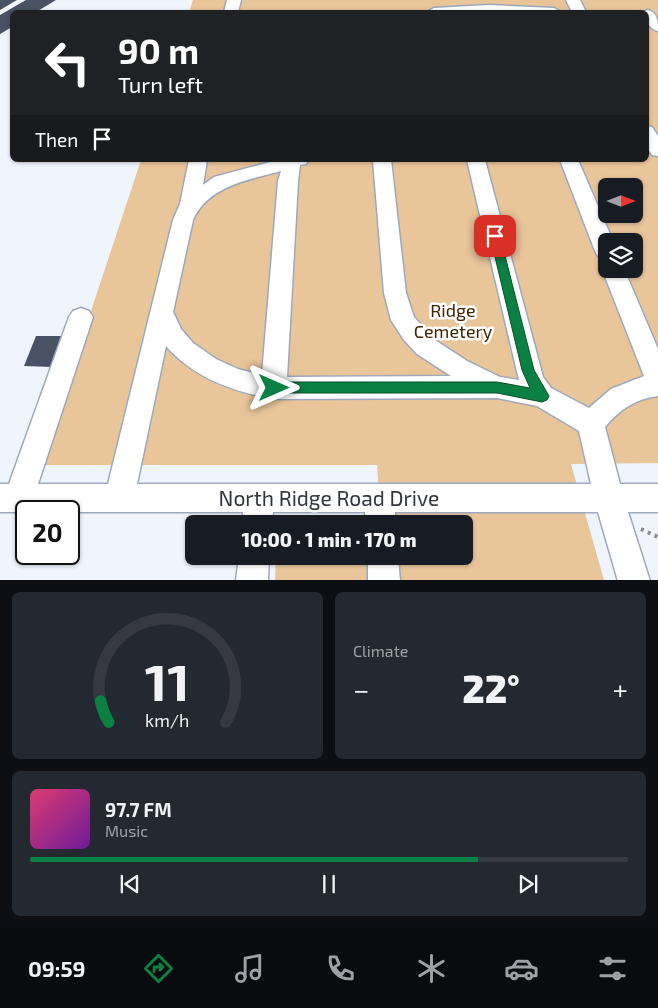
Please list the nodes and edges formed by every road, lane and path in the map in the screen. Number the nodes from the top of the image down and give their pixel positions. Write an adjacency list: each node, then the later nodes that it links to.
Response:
1 (465, 10): 2 (street)
2 (492, 10)
3 (651, 14): 4 (street)
4 (658, 27)
5 (649, 136): 6 (street)
6 (658, 151)
7 (198, 162): 13 (street)
8 (290, 162): 13 (street)
9 (294, 162): 21 (street)
10 (382, 162): 20 (street)
11 (476, 162): 22 (street)
12 (570, 162): 14 (street)
13 (199, 191): 16 (street)
14 (599, 233)
15 (617, 278): 18 (street)
16 (162, 312): 21 (street); 25 (street)
17 (80, 317): 24 (street)
18 (658, 378)
19 (658, 385): 23 (street)
20 (497, 387): 21 (street); 22 (street)
21 (274, 388)
22 (542, 396): 23 (street)
23 (591, 424): 26 (street)
24 (10, 498): 25 (street, North Ridge Road Drive)
25 (119, 498): 28 (street, North Ridge Road Drive)
26 (609, 498): 27 (street, North Ridge Road Drive); 29 (street, North Ridge Road Drive); 34 (street)
27 (658, 498)
28 (258, 511): 29 (street, North Ridge Road Drive)
29 (380, 512)
30 (253, 565): 32 (street)
31 (383, 565): 33 (street)
32 (252, 580)
33 (384, 580)
34 (634, 580)

